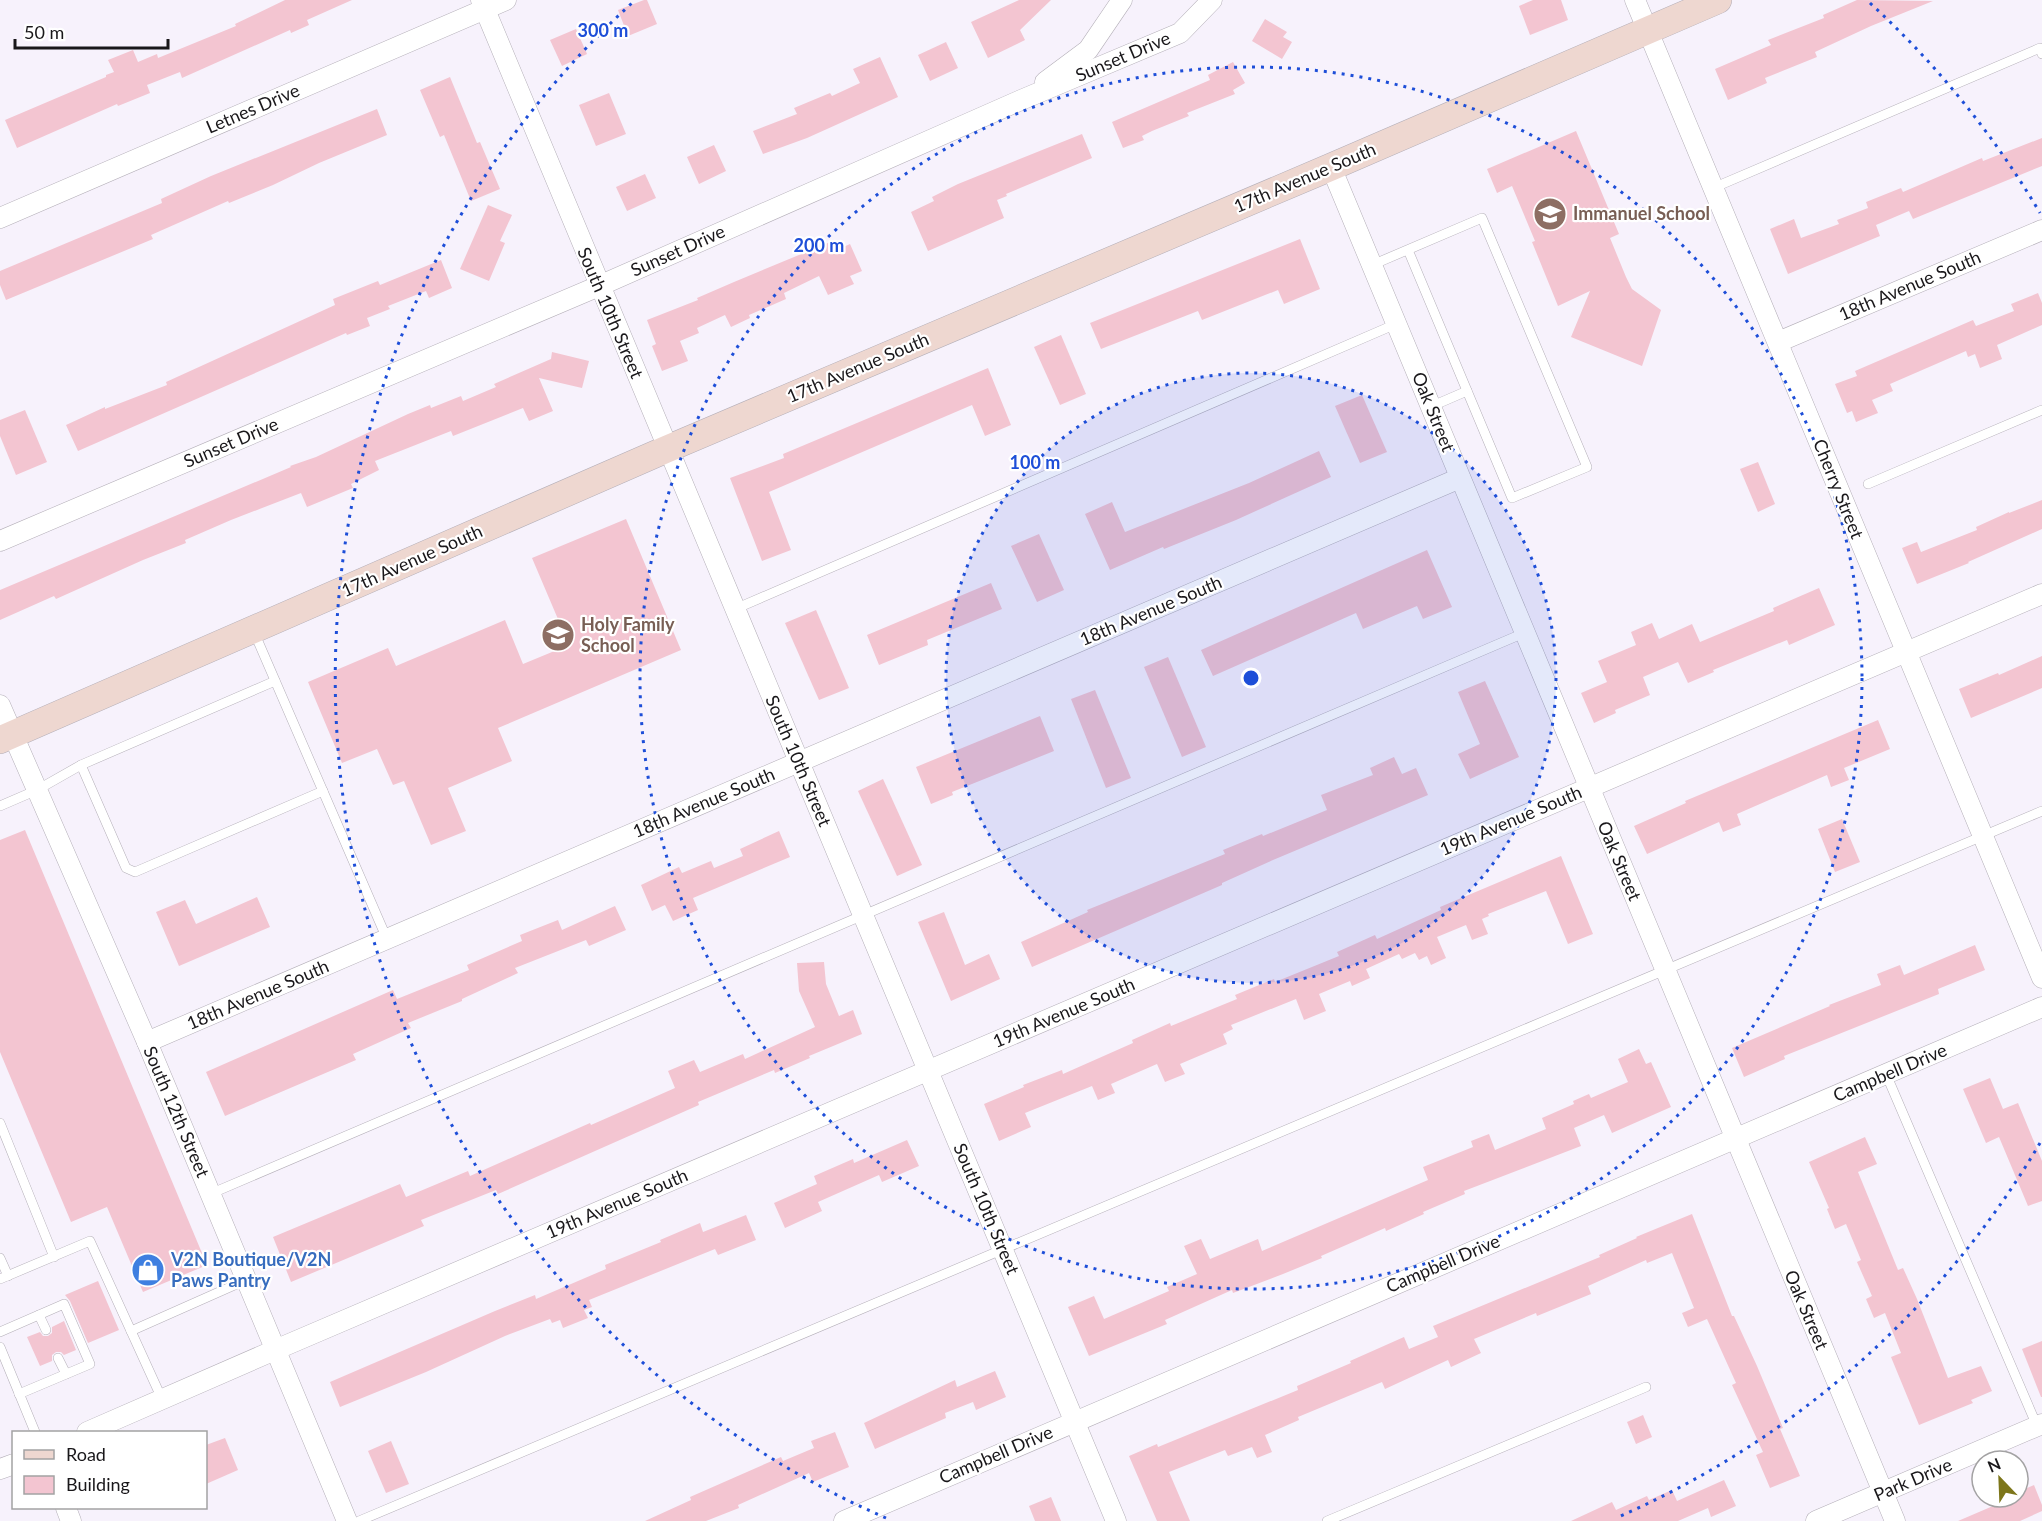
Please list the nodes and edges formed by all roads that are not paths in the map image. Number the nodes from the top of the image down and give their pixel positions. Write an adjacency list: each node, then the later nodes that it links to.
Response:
1 (506, 0): 6 (street, Letnes Drive)
2 (1122, 0): 9 (street)
3 (1212, 0): 9 (street, Sunset Drive)
4 (1635, 0): 7 (street, Cherry Street)
5 (1718, 0): 7 (street, 17th Avenue South)
6 (483, 5): 12 (street, Letnes Drive); 16 (street, South 10th Street)
7 (1647, 30): 10 (street, 17th Avenue South); 11 (street, Cherry Street)
8 (2042, 54): 11 (lane)
9 (1021, 100): 16 (street, Sunset Drive)
10 (1331, 167): 15 (street, Oak Street); 22 (street, 17th Avenue South)
11 (1713, 188): 18 (street, Cherry Street)
12 (0, 218)
13 (2042, 230): 18 (street, 18th Avenue South)
14 (1408, 250): 15 (lane); 19 (lane); 19 (lane)
15 (1372, 265): 17 (street, Oak Street)
16 (599, 286): 22 (street, South 10th Street); 25 (street, Sunset Drive)
17 (1396, 324): 20 (street, Oak Street); 27 (lane)
18 (1778, 342): 30 (street, Cherry Street)
19 (1467, 391): 20 (lane)
20 (1430, 407): 23 (street, Oak Street)
21 (2042, 410): 24 (lane)
22 (667, 449): 27 (street, South 10th Street); 28 (street, 17th Avenue South)
23 (1460, 478): 29 (street, Oak Street); 34 (street, 18th Avenue South)
24 (1868, 484)
25 (0, 542)
26 (2042, 594): 30 (street, 19th Avenue South)
27 (735, 609): 34 (street, South 10th Street)
28 (253, 630): 31 (lane); 33 (street, 17th Avenue South)
29 (1524, 633): 36 (street, Oak Street); 42 (lane)
30 (1906, 652): 36 (street, 19th Avenue South); 41 (street, Cherry Street)
31 (275, 681): 35 (lane); 38 (lane)
32 (0, 705): 33 (street, South 12th Street)
33 (6, 737): 37 (street, South 12th Street)
34 (799, 762): 42 (street, South 10th Street); 43 (street, 18th Avenue South)
35 (81, 765): 37 (lane); 38 (lane)
36 (1589, 788): 44 (street, Oak Street); 48 (street, 19th Avenue South)
37 (37, 790): 39 (lane); 47 (street, South 12th Street)
38 (323, 791): 43 (lane)
39 (0, 806)
40 (2042, 811): 41 (lane)
41 (1983, 836): 44 (lane); 45 (street, Cherry Street)
42 (863, 915): 48 (street, South 10th Street); 52 (lane)
43 (387, 939): 47 (street, 18th Avenue South)
44 (1664, 969): 51 (street, Oak Street); 53 (lane)
45 (2042, 978)
46 (2042, 1007): 49 (street, Campbell Drive)
47 (147, 1042): 52 (street, South 12th Street)
48 (928, 1071): 53 (street, South 10th Street); 63 (street, 19th Avenue South)
49 (1886, 1074): 51 (street, Campbell Drive); 70 (lane)
50 (0, 1123): 54 (lane)
51 (1735, 1139): 69 (street, Campbell Drive); 73 (street, Oak Street)
52 (210, 1194): 57 (street, South 12th Street)
53 (1002, 1248): 69 (street, South 10th Street); 75 (lane)
54 (54, 1257): 56 (lane); 60 (lane)
55 (0, 1258): 56 (lane)
56 (4, 1278)
57 (246, 1280): 60 (lane); 63 (street, South 12th Street)
58 (39, 1315): 59 (lane); 61 (lane); 65 (lane)
59 (46, 1330)
60 (131, 1331): 68 (lane)
61 (0, 1332)
62 (0, 1347): 67 (lane)
63 (275, 1350): 68 (street, 19th Avenue South); 74 (street, South 12th Street)
64 (58, 1358): 65 (lane)
65 (66, 1374): 67 (lane)
66 (1646, 1387): 78 (lane)
67 (19, 1394): 71 (lane)
68 (162, 1400): 72 (street, 19th Avenue South)
69 (1075, 1421): 76 (street, Campbell Drive); 77 (street, South 10th Street)
70 (2039, 1425): 73 (street, Park Drive)
71 (35, 1431)
72 (89, 1431)
73 (1883, 1492): 79 (street, Park Drive); 80 (street, Oak Street)
74 (347, 1521)
75 (359, 1521)
76 (844, 1521)
77 (1116, 1521)
78 (1327, 1521)
79 (1816, 1521)
80 (1895, 1521)

